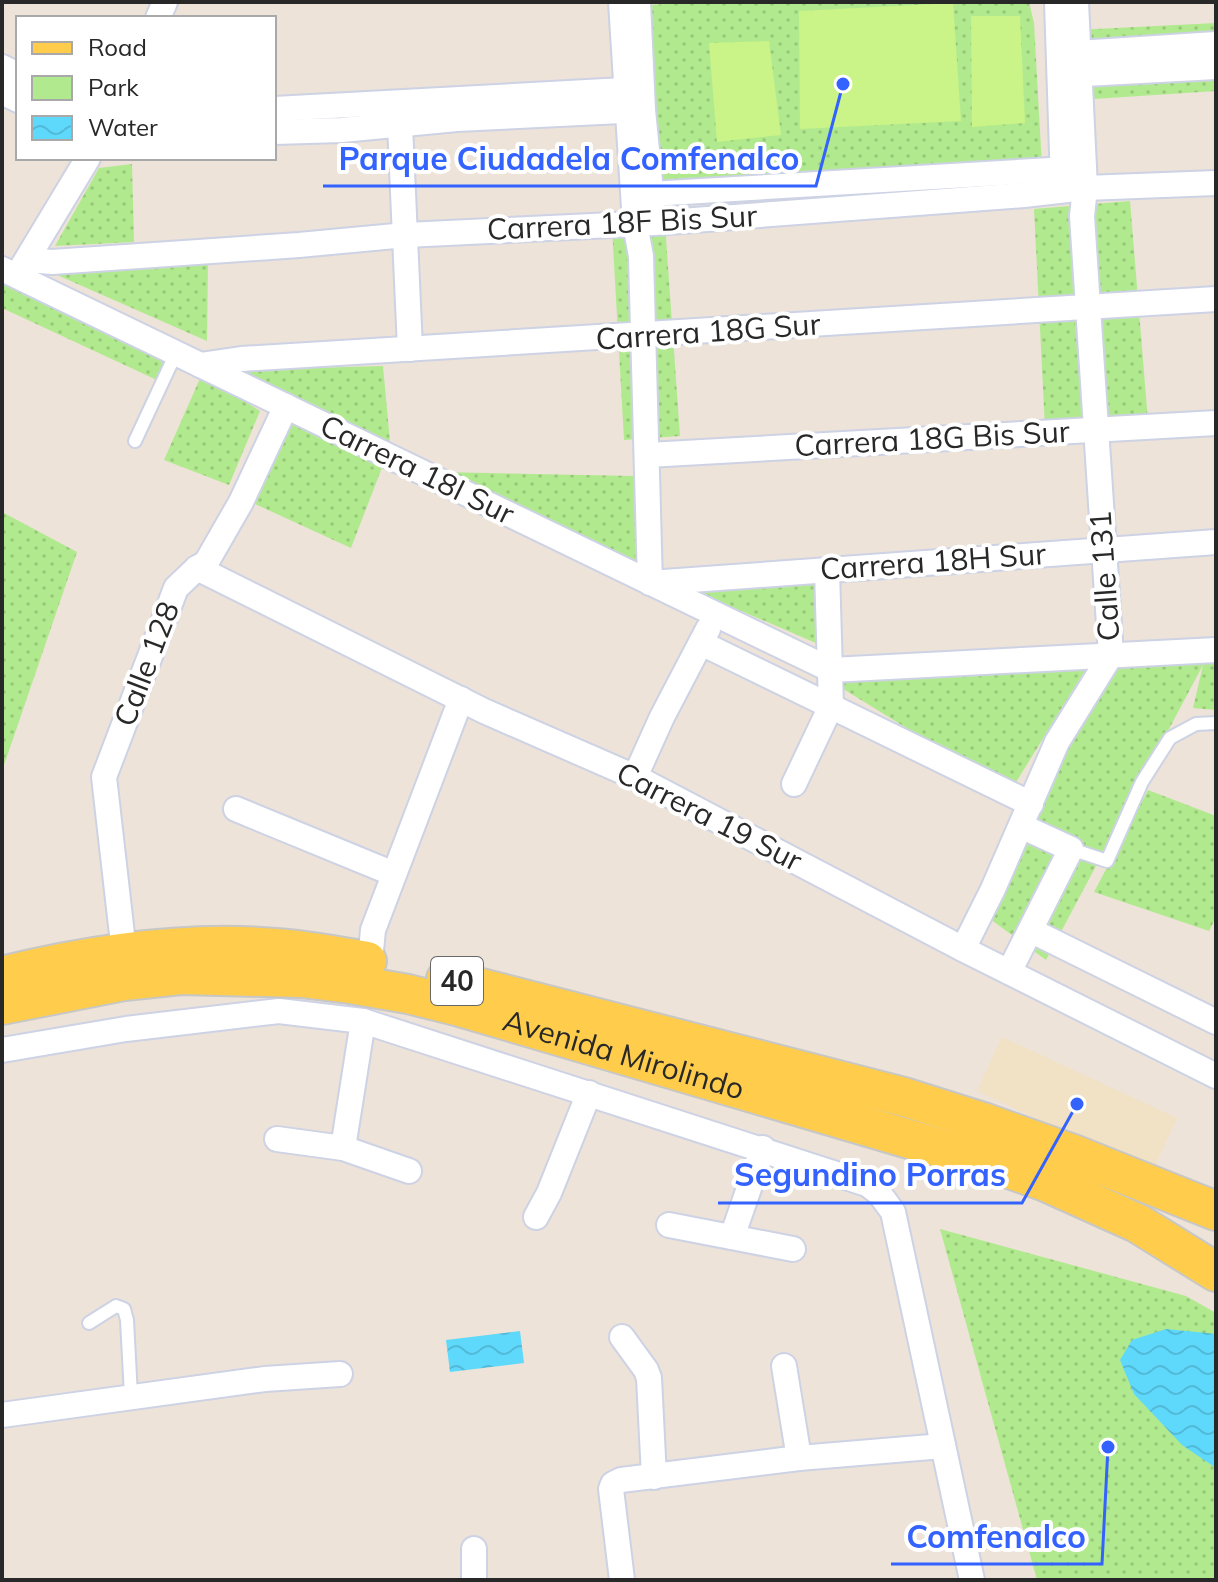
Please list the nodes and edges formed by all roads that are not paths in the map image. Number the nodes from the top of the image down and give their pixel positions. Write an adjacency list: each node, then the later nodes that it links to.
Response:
1 (621, 2): 8 (street)
2 (638, 2): 8 (street)
3 (1057, 2): 6 (street)
4 (1076, 2): 6 (street)
5 (1216, 44): 6 (street)
6 (1069, 64): 7 (street); 13 (street)
7 (1216, 67)
8 (634, 100): 9 (street); 10 (street); 15 (street)
9 (276, 109)
10 (400, 125): 11 (street); 17 (street)
11 (276, 132)
12 (87, 160): 18 (street)
13 (1074, 179): 14 (street, Carrera 18F Bis Sur); 15 (street, Carrera 18F Bis Sur); 16 (street, Carrera 18F Bis Sur); 20 (street, Calle 131)
14 (1216, 183)
15 (643, 195): 16 (street)
16 (644, 224): 17 (street, Carrera 18F Bis Sur); 21 (street)
17 (406, 235): 18 (street, Carrera 18F Bis Sur); 22 (street)
18 (16, 268): 23 (street, Carrera 18I Sur)
19 (1216, 299): 20 (street, Carrera 18G Sur)
20 (1088, 307): 21 (street, Carrera 18G Sur); 27 (street, Calle 131)
21 (644, 336): 22 (street, Carrera 18G Sur); 29 (street)
22 (410, 349): 24 (street, Carrera 18G Sur)
23 (176, 353): 24 (street, Carrera 18I Sur); 28 (lane)
24 (200, 365): 25 (street, Carrera 18I Sur)
25 (286, 406): 32 (street, Calle 128); 34 (street, Carrera 18I Sur)
26 (1216, 423): 27 (street, Carrera 18G Bis Sur)
27 (1096, 429): 29 (street, Carrera 18G Bis Sur); 31 (street, Calle 131)
28 (135, 441)
29 (648, 455): 34 (street)
30 (1216, 542): 31 (street, Carrera 18H Sur)
31 (1104, 550): 33 (street, Carrera 18H Sur); 38 (street, Calle 131)
32 (197, 568): 40 (street, Carrera 19 Sur); 51 (street, Calle 128)
33 (827, 570): 34 (street, Carrera 18H Sur); 39 (street)
34 (650, 583): 35 (street, Carrera 18I Sur)
35 (715, 615): 36 (street); 39 (street, Carrera 18I Sur)
36 (701, 643): 41 (street); 43 (street)
37 (1216, 650): 38 (street)
38 (1111, 655): 39 (street); 46 (street, Calle 131)
39 (831, 670): 41 (street)
40 (461, 699): 43 (street, Carrera 19 Sur); 48 (street)
41 (831, 706): 44 (street); 46 (street)
42 (1216, 723): 47 (lane)
43 (635, 777): 50 (street, Carrera 19 Sur)
44 (794, 784)
45 (236, 809): 48 (street)
46 (1026, 815): 47 (street); 50 (street, Calle 131)
47 (1071, 849): 49 (street)
48 (394, 874): 52 (street)
49 (1032, 931): 53 (street); 57 (street)
50 (963, 949): 53 (street, Carrera 19 Sur)
51 (124, 952): 52 (main road, Avenida Mirolindo / 40); 54 (main road, Avenida Mirolindo / 40)
52 (370, 961): 65 (main road, Avenida Mirolindo / 40)
53 (1009, 972): 59 (street, Carrera 19 Sur)
54 (2, 976)
55 (2, 1005): 70 (main road, Avenida Mirolindo / 40)
56 (363, 1021): 58 (street); 60 (street); 62 (street)
57 (1216, 1022)
58 (2, 1050)
59 (1216, 1076)
60 (589, 1093): 63 (street); 66 (street)
61 (277, 1139): 62 (street)
62 (343, 1148): 64 (street)
63 (763, 1148): 68 (street); 77 (street)
64 (409, 1171)
65 (1216, 1211)
66 (536, 1217)
67 (669, 1225): 68 (street)
68 (732, 1237): 69 (street)
69 (793, 1249)
70 (1216, 1272)
71 (89, 1323): 75 (lane)
72 (622, 1337): 79 (street)
73 (784, 1366): 78 (street)
74 (340, 1374): 75 (street)
75 (131, 1396): 76 (street)
76 (2, 1415)
77 (943, 1446): 78 (street); 83 (street)
78 (799, 1458): 79 (street)
79 (654, 1477): 82 (street)
80 (474, 1549): 81 (street)
81 (474, 1580)
82 (622, 1580)
83 (972, 1580)

